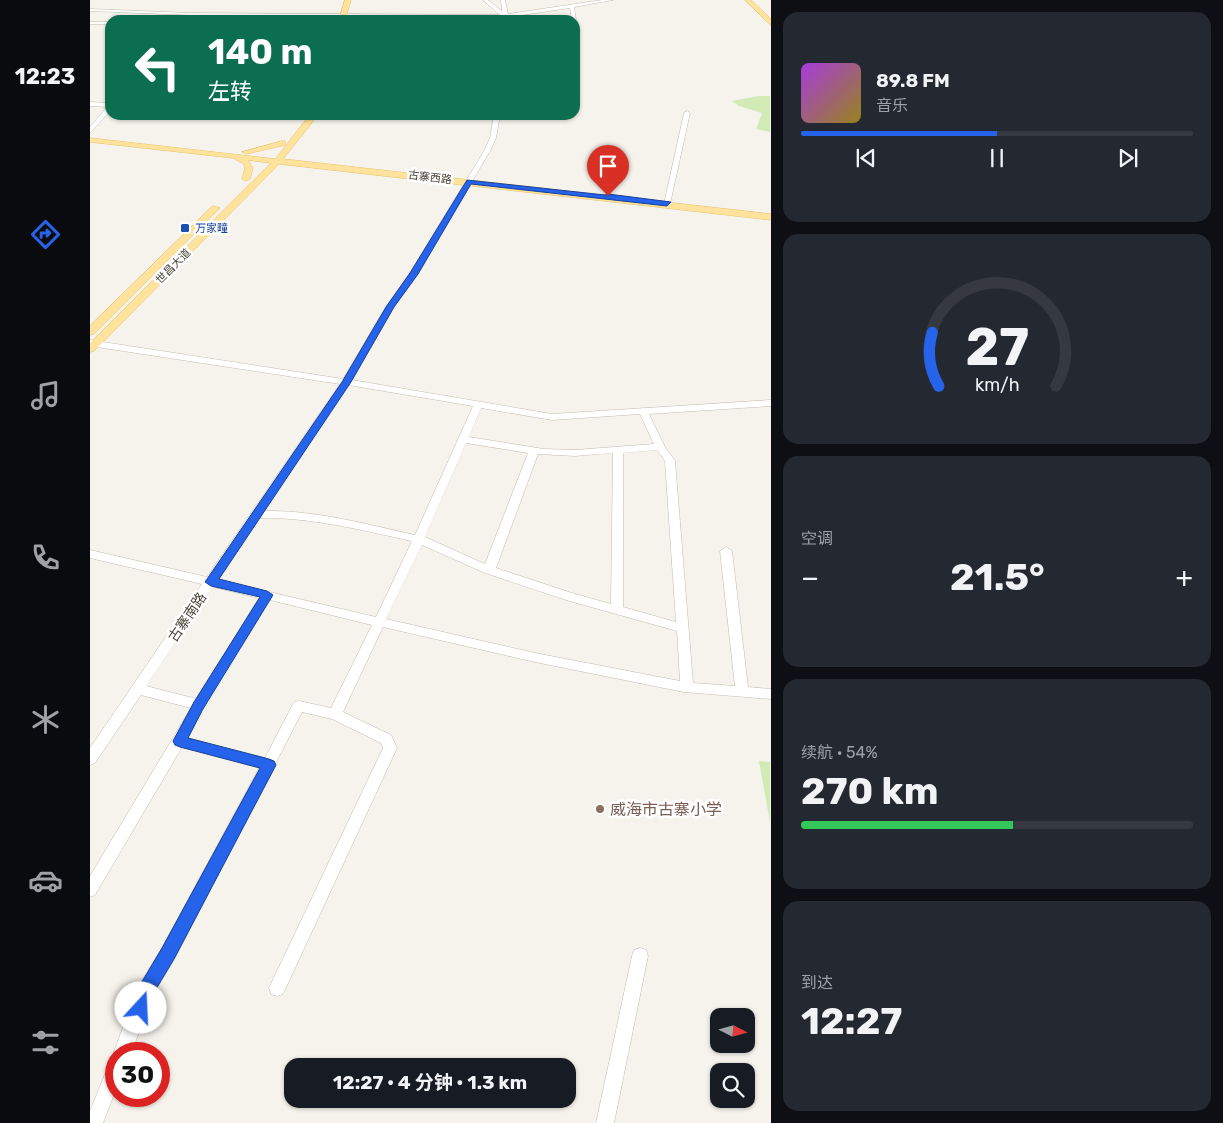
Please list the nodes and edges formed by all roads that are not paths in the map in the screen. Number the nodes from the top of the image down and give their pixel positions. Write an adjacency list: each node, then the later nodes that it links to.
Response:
1 (348, 0): 13 (main road)
2 (355, 0): 14 (main road)
3 (485, 0): 4 (street); 15 (street)
4 (503, 0): 16 (street)
5 (611, 0): 9 (street)
6 (748, 0): 21 (main road)
7 (755, 0): 19 (main road)
8 (197, 3): 11 (street)
9 (572, 6): 17 (street); 18 (street)
10 (90, 9): 11 (street)
11 (192, 13): 12 (street)
12 (269, 15)
13 (346, 15)
14 (347, 15)
15 (502, 15)
16 (506, 15)
17 (522, 15)
18 (573, 15)
19 (770, 16)
20 (90, 23): 22 (street)
21 (770, 23)
22 (105, 24)
23 (90, 104): 24 (street)
24 (105, 106)
25 (105, 112): 30 (street)
26 (687, 113): 40 (street)
27 (300, 120): 32 (main road, 世昌大道)
28 (310, 120): 33 (main road, 世昌大道)
29 (496, 120): 38 (street, 古寨南路)
30 (90, 131)
31 (90, 139): 34 (main road, 古寨西路)
32 (282, 143): 34 (main road); 35 (main road, 世昌大道)
33 (290, 146): 35 (main road, 世昌大道); 36 (main road)
34 (234, 154): 35 (main road, 古寨西路); 39 (main road)
35 (273, 158): 36 (main road, 古寨西路); 37 (main road, 古寨西路); 39 (main road, 世昌大道)
36 (319, 162): 38 (main road, 古寨西路)
37 (308, 164): 38 (main road, 古寨西路); 39 (main road)
38 (470, 181): 40 (main road, 古寨西路); 44 (street, 古寨南路)
39 (248, 183): 42 (main road, 世昌大道); 43 (main road, 世昌大道)
40 (667, 203): 41 (main road, 古寨西路)
41 (770, 216)
42 (90, 332)
43 (92, 346): 44 (street)
44 (346, 382): 46 (street); 52 (street, 古寨南路)
45 (770, 403): 47 (street)
46 (478, 405): 47 (street); 48 (street)
47 (643, 412): 49 (street)
48 (463, 438): 51 (street); 53 (street)
49 (660, 447): 50 (street); 61 (street)
50 (618, 450): 51 (street); 59 (street)
51 (534, 451): 56 (street)
52 (258, 514): 53 (street); 57 (street, 古寨南路)
53 (419, 539): 56 (street); 60 (street)
54 (726, 551): 64 (street)
55 (90, 554): 57 (street)
56 (489, 570): 59 (street)
57 (211, 582): 58 (street); 63 (street, 古寨南路)
58 (267, 595): 60 (street); 66 (street)
59 (618, 610): 61 (street)
60 (379, 621): 62 (street); 67 (street)
61 (682, 628): 62 (street)
62 (687, 687): 64 (street)
63 (137, 689): 66 (street); 69 (street, 古寨南路)
64 (742, 690): 65 (street)
65 (770, 694)
66 (198, 705): 68 (street)
67 (335, 714): 70 (street); 73 (street)
68 (180, 741): 70 (street); 71 (street)
69 (90, 759)
70 (269, 765): 74 (street)
71 (90, 890)
72 (640, 956): 77 (street)
73 (277, 988)
74 (126, 1042)
75 (105, 1096): 76 (street)
76 (94, 1123)
77 (605, 1123)

